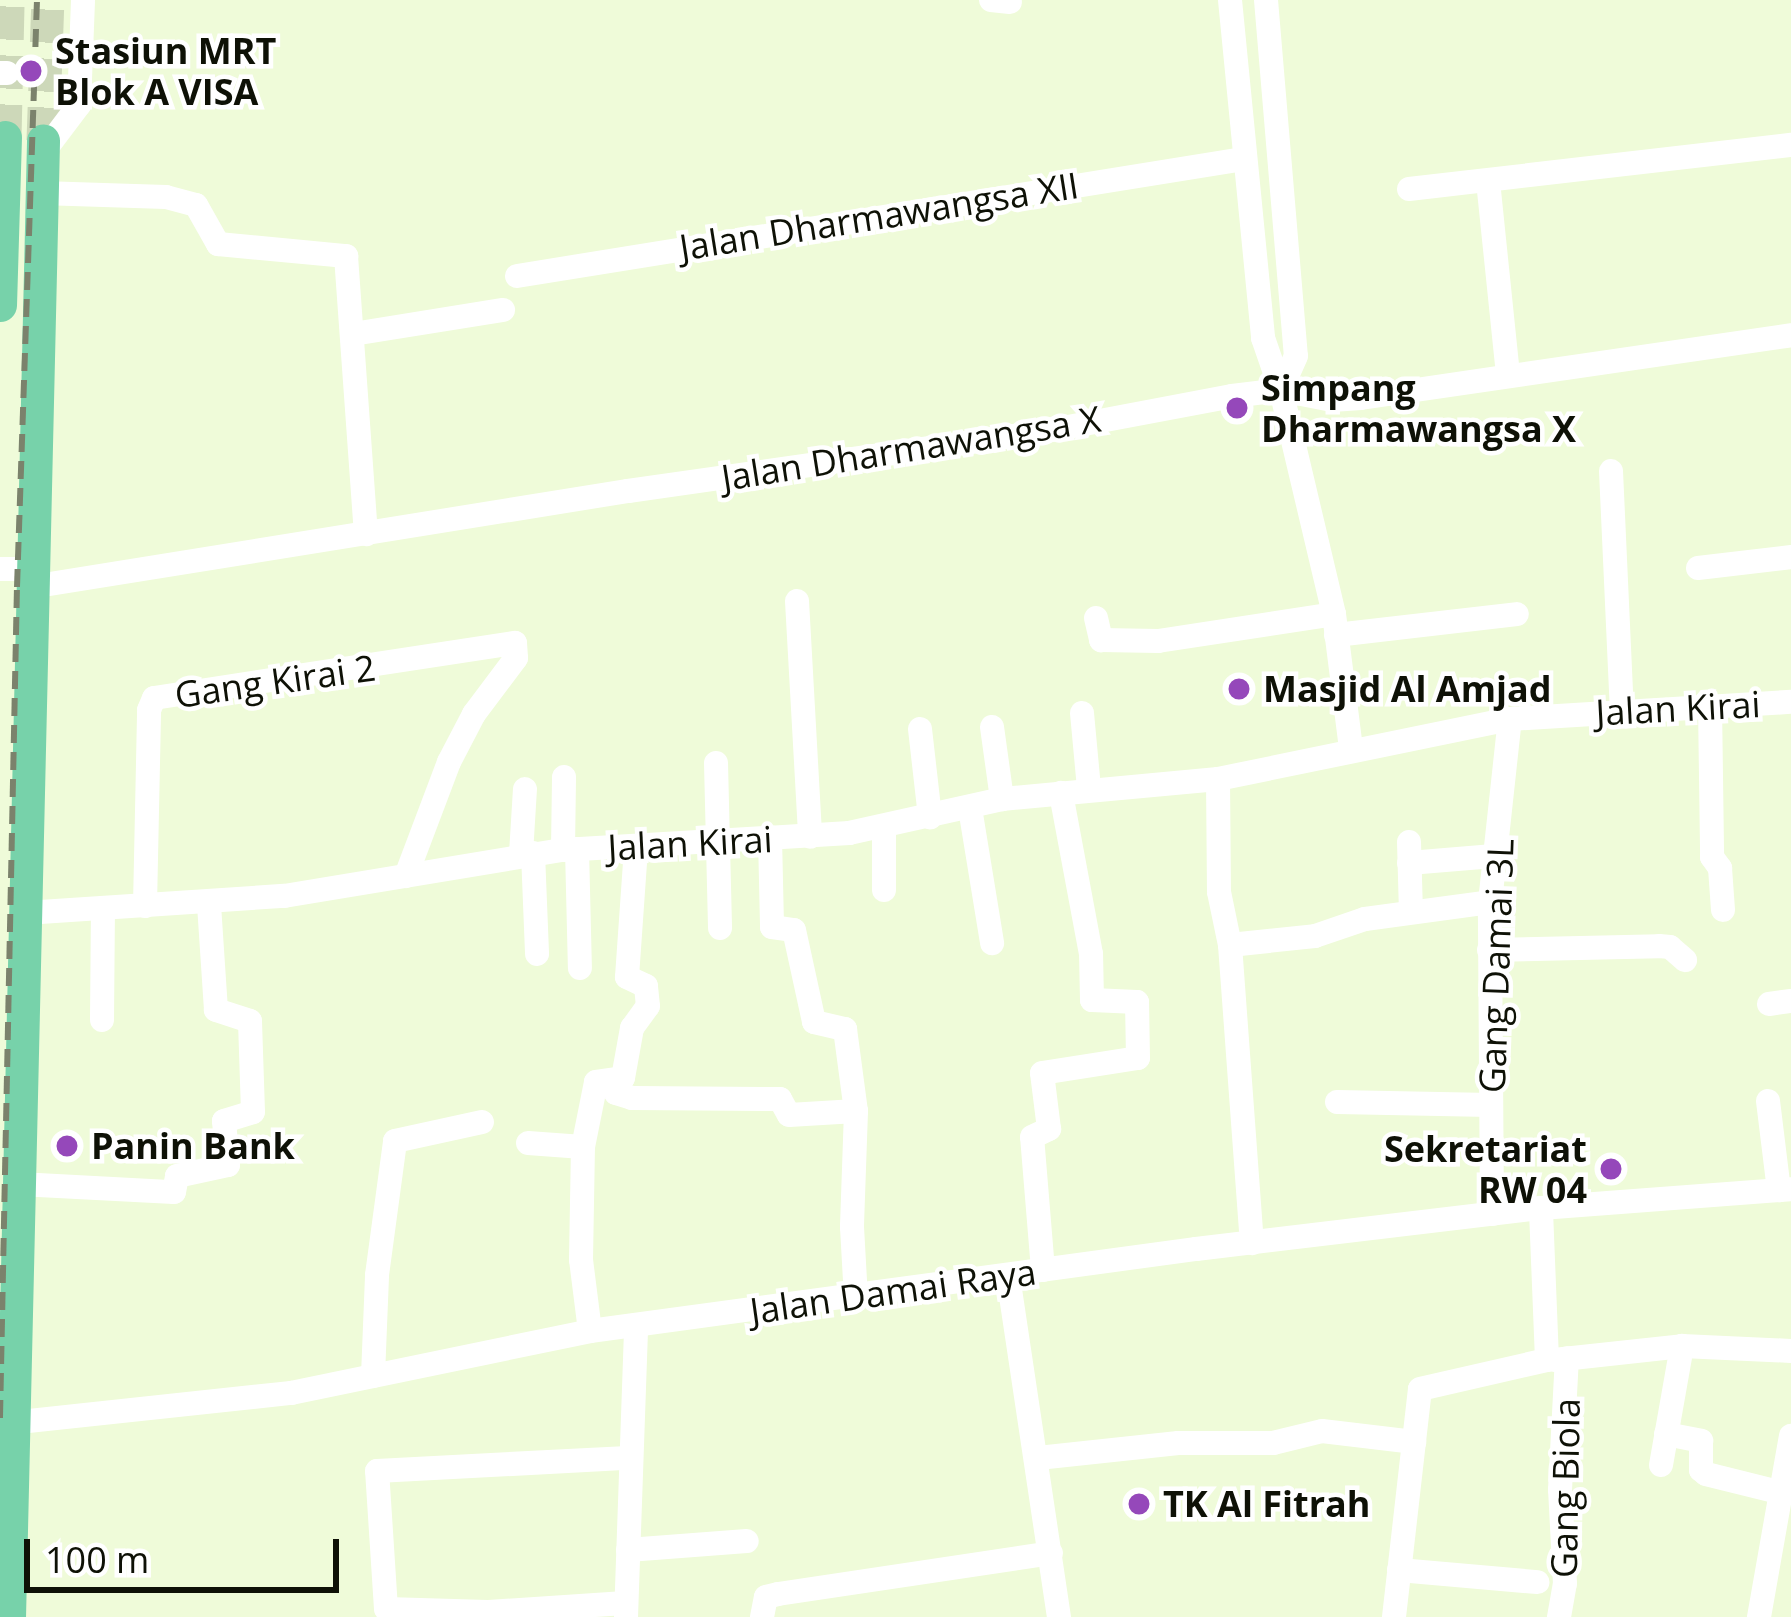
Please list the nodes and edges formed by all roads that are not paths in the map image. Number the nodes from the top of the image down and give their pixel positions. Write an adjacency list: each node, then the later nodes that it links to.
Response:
1 (82, 0): 8 (street)
2 (991, 0): 5 (street)
3 (1230, 0): 9 (street)
4 (1266, 0): 20 (street)
5 (1010, 2)
6 (4, 137): 13 (main road)
7 (1791, 145): 10 (street)
8 (42, 147): 12 (main road)
9 (1243, 159): 14 (street, Jalan Dharmawangsa XII); 20 (street)
10 (1488, 181): 11 (street); 19 (street)
11 (1409, 190)
12 (41, 193): 17 (street); 25 (main road)
13 (1, 212): 15 (main road)
14 (517, 276)
15 (0, 305)
16 (503, 310): 17 (street)
17 (352, 334): 22 (street)
18 (1791, 335): 19 (street, Jalan Dharmawangsa X)
19 (1508, 376): 20 (street, Jalan Dharmawangsa X)
20 (1281, 390): 22 (street, Jalan Dharmawangsa X); 29 (street)
21 (1611, 471): 32 (street)
22 (366, 534): 25 (street, Jalan Dharmawangsa X)
23 (1791, 557): 24 (street)
24 (1698, 568)
25 (21, 575): 63 (main road)
26 (797, 601): 49 (street)
27 (1517, 614): 29 (street)
28 (1096, 618): 29 (street)
29 (1335, 625): 37 (street)
30 (1791, 702): 31 (street, Jalan Kirai)
31 (1710, 706): 32 (street, Jalan Kirai); 61 (street)
32 (1622, 710): 34 (street, Jalan Kirai)
33 (1082, 713): 41 (street)
34 (1510, 719): 37 (street, Jalan Kirai); 54 (street, Gang Damai 3L)
35 (992, 727): 44 (street)
36 (920, 729): 46 (street)
37 (1352, 749): 40 (street, Jalan Kirai)
38 (716, 764): 50 (street)
39 (564, 777): 52 (street)
40 (1218, 779): 41 (street, Jalan Kirai); 66 (street)
41 (1089, 788): 43 (street, Jalan Kirai)
42 (525, 789): 53 (street)
43 (1061, 793): 44 (street, Jalan Kirai); 85 (street)
44 (1003, 799): 45 (street, Jalan Kirai)
45 (970, 808): 46 (street, Jalan Kirai); 65 (street)
46 (930, 817): 47 (street, Jalan Kirai)
47 (884, 826): 49 (street, Jalan Kirai); 56 (street)
48 (770, 837): 49 (street, Jalan Kirai); 50 (street, Jalan Kirai); 76 (street)
49 (810, 837)
50 (716, 840): 51 (street, Jalan Kirai); 64 (street)
51 (636, 847): 52 (street, Jalan Kirai); 72 (street)
52 (570, 849): 53 (street, Jalan Kirai); 70 (street)
53 (527, 854): 55 (street, Jalan Kirai); 68 (street)
54 (1494, 856): 57 (street, Gang Damai 3L); 62 (street)
55 (406, 876): 58 (street, Jalan Kirai); 59 (street, Gang Kirai 2)
56 (884, 890)
57 (1490, 902): 62 (street); 67 (street, Gang Damai 3L)
58 (209, 904): 59 (street, Jalan Kirai); 80 (street)
59 (145, 906): 60 (street, Jalan Kirai)
60 (103, 908): 63 (street, Jalan Kirai); 71 (street)
61 (1723, 910)
62 (1411, 912): 66 (street)
63 (25, 913): 80 (main road)
64 (720, 928)
65 (992, 944)
66 (1231, 945): 84 (street)
67 (1489, 950): 69 (street); 75 (street, Gang Damai 3L)
68 (537, 954)
69 (1685, 960)
70 (580, 968)
71 (102, 1019)
72 (605, 1082): 76 (street); 79 (street)
73 (1768, 1101): 81 (street)
74 (1337, 1102): 75 (street)
75 (1491, 1105): 83 (street, Gang Damai 3L)
76 (856, 1111): 87 (street)
77 (482, 1122): 93 (street)
78 (528, 1143): 79 (street)
79 (583, 1147): 89 (street)
80 (19, 1184): 94 (main road)
81 (1785, 1190): 82 (street, Jalan Damai Raya)
82 (1541, 1208): 83 (street, Jalan Damai Raya); 92 (street, Gang Biola)
83 (1492, 1214): 84 (street, Jalan Damai Raya)
84 (1252, 1243): 85 (street, Jalan Damai Raya)
85 (1043, 1270): 86 (street, Jalan Damai Raya)
86 (1008, 1276): 87 (street, Jalan Damai Raya); 99 (street)
87 (856, 1298): 88 (street, Jalan Damai Raya)
88 (636, 1325): 89 (street, Jalan Damai Raya); 98 (street)
89 (590, 1331): 93 (street, Jalan Damai Raya)
90 (1682, 1346): 91 (street); 92 (street); 95 (street)
91 (1791, 1351)
92 (1557, 1359): 97 (street); 112 (street, Gang Biola)
93 (373, 1376): 94 (street, Jalan Damai Raya)
94 (6, 1423): 108 (main road)
95 (1666, 1434): 100 (street); 101 (street)
96 (1791, 1436): 101 (street)
97 (1414, 1442): 99 (street); 105 (street)
98 (628, 1458): 103 (street); 107 (street)
99 (1038, 1458): 104 (street)
100 (1660, 1465)
101 (1781, 1504): 113 (street)
102 (747, 1541): 103 (street)
103 (628, 1550): 107 (street)
104 (1051, 1553): 109 (street); 110 (street)
105 (1399, 1570): 106 (street); 111 (street)
106 (1537, 1582)
107 (626, 1610)
108 (9, 1617)
109 (762, 1617)
110 (1059, 1617)
111 (1394, 1617)
112 (1559, 1617)
113 (1759, 1617)

